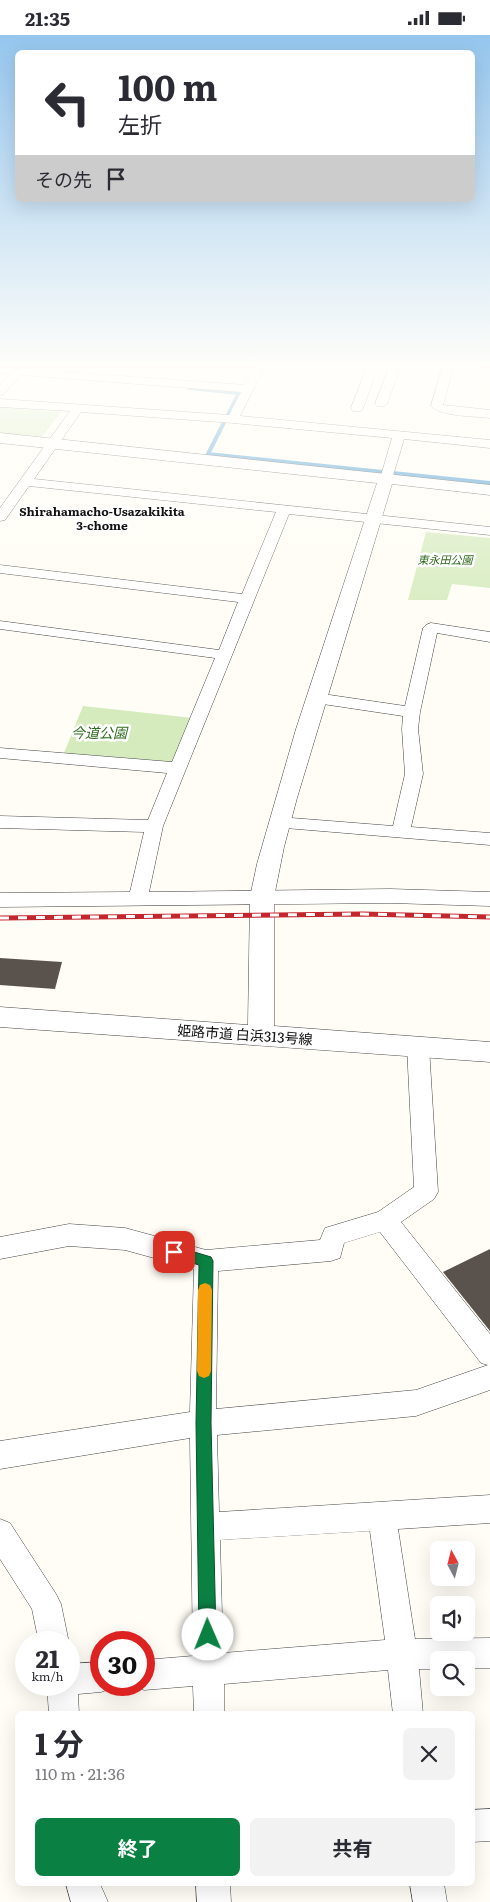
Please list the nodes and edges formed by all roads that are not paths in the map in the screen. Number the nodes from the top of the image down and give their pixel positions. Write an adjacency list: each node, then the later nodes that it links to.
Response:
1 (46, 452): 5 (street)
2 (137, 452): 4 (street)
3 (394, 452): 4 (street)
4 (386, 479): 6 (street); 9 (street)
5 (25, 481): 7 (street); 8 (street)
6 (490, 490)
7 (284, 509): 9 (street); 12 (street)
8 (0, 517)
9 (374, 519): 10 (street); 16 (street)
10 (490, 531)
11 (0, 569): 12 (street)
12 (247, 599): 15 (street)
13 (0, 625): 15 (street)
14 (490, 637): 17 (street)
15 (224, 655): 19 (street)
16 (316, 698): 17 (street); 21 (street)
17 (412, 712): 23 (street)
18 (0, 753): 19 (street)
19 (178, 768): 22 (street)
20 (0, 822): 22 (street)
21 (278, 823): 23 (street); 26 (street)
22 (154, 827): 25 (street)
23 (401, 832): 24 (street)
24 (490, 839)
25 (138, 897): 26 (street); 27 (street)
26 (262, 897): 28 (street); 30 (street)
27 (0, 899)
28 (490, 899)
29 (0, 1017): 30 (street, 姫路市道 白浜313号線)
30 (261, 1036): 31 (street, 姫路市道 白浜313号線)
31 (418, 1047): 32 (street, 姫路市道 白浜313号線); 33 (street)
32 (490, 1052)
33 (385, 1220): 35 (street); 36 (street)
34 (0, 1249): 35 (street)
35 (206, 1261): 38 (street)
36 (490, 1354)
37 (490, 1377): 38 (street)
38 (203, 1423): 39 (street); 42 (street)
39 (0, 1455)
40 (490, 1509): 41 (street)
41 (382, 1515): 42 (street); 46 (street)
42 (205, 1527): 47 (street)
43 (0, 1533): 44 (street)
44 (52, 1631)
45 (490, 1653): 46 (street)
46 (402, 1654): 47 (street); 52 (street)
47 (208, 1671): 48 (street); 51 (street)
48 (155, 1674)
49 (63, 1696): 50 (street)
50 (64, 1711)
51 (210, 1711)
52 (408, 1711)
53 (490, 1825): 54 (street)
54 (475, 1826)
55 (83, 1886): 58 (street)
56 (213, 1886): 59 (street)
57 (427, 1886): 60 (street)
58 (91, 1902)
59 (214, 1902)
60 (430, 1902)

